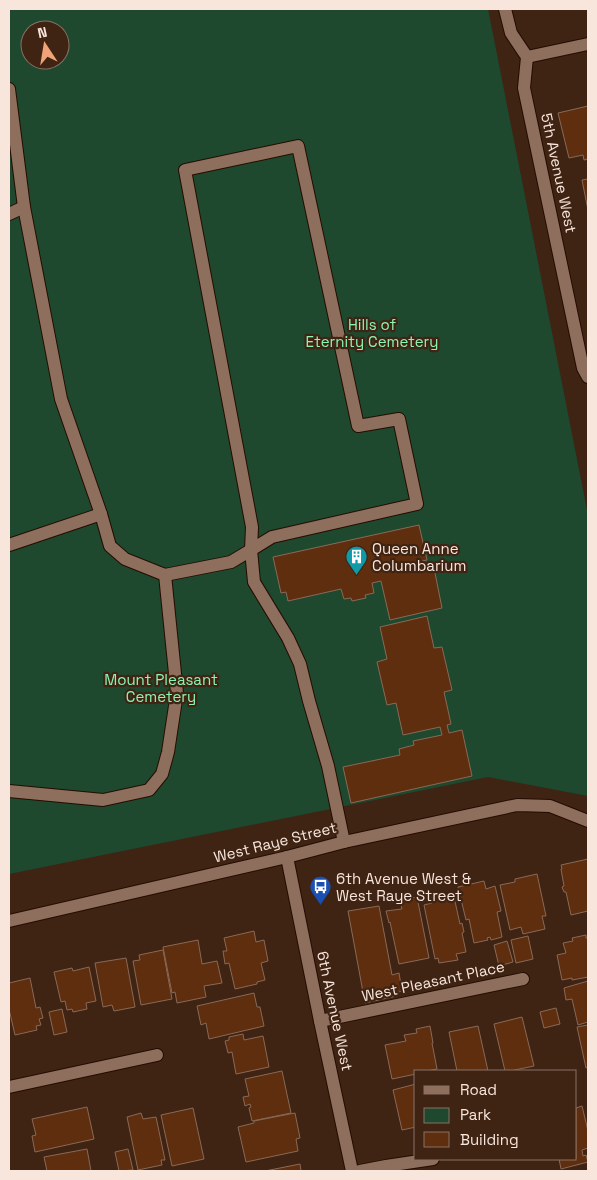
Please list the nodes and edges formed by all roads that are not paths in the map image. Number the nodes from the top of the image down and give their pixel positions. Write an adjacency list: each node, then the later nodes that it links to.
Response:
1 (506, 9): 3 (street)
2 (588, 44): 3 (street)
3 (527, 57): 7 (street, 5th Avenue West)
4 (9, 89): 5 (street)
5 (24, 207): 6 (street); 8 (street)
6 (9, 214)
7 (588, 377)
8 (101, 514): 9 (street); 11 (street)
9 (9, 546)
10 (250, 550): 10 (street); 11 (street); 14 (street)
11 (165, 575): 12 (street)
12 (9, 791)
13 (588, 821): 14 (street, West Raye Street)
14 (344, 842): 15 (street, West Raye Street)
15 (286, 857): 16 (street, West Raye Street); 18 (street, 6th Avenue West)
16 (9, 921)
17 (523, 979): 18 (street, West Pleasant Place)
18 (320, 1021): 22 (street, 6th Avenue West)
19 (157, 1055): 20 (street)
20 (9, 1087)
21 (426, 1160): 23 (street)
22 (352, 1171)
23 (360, 1171)

